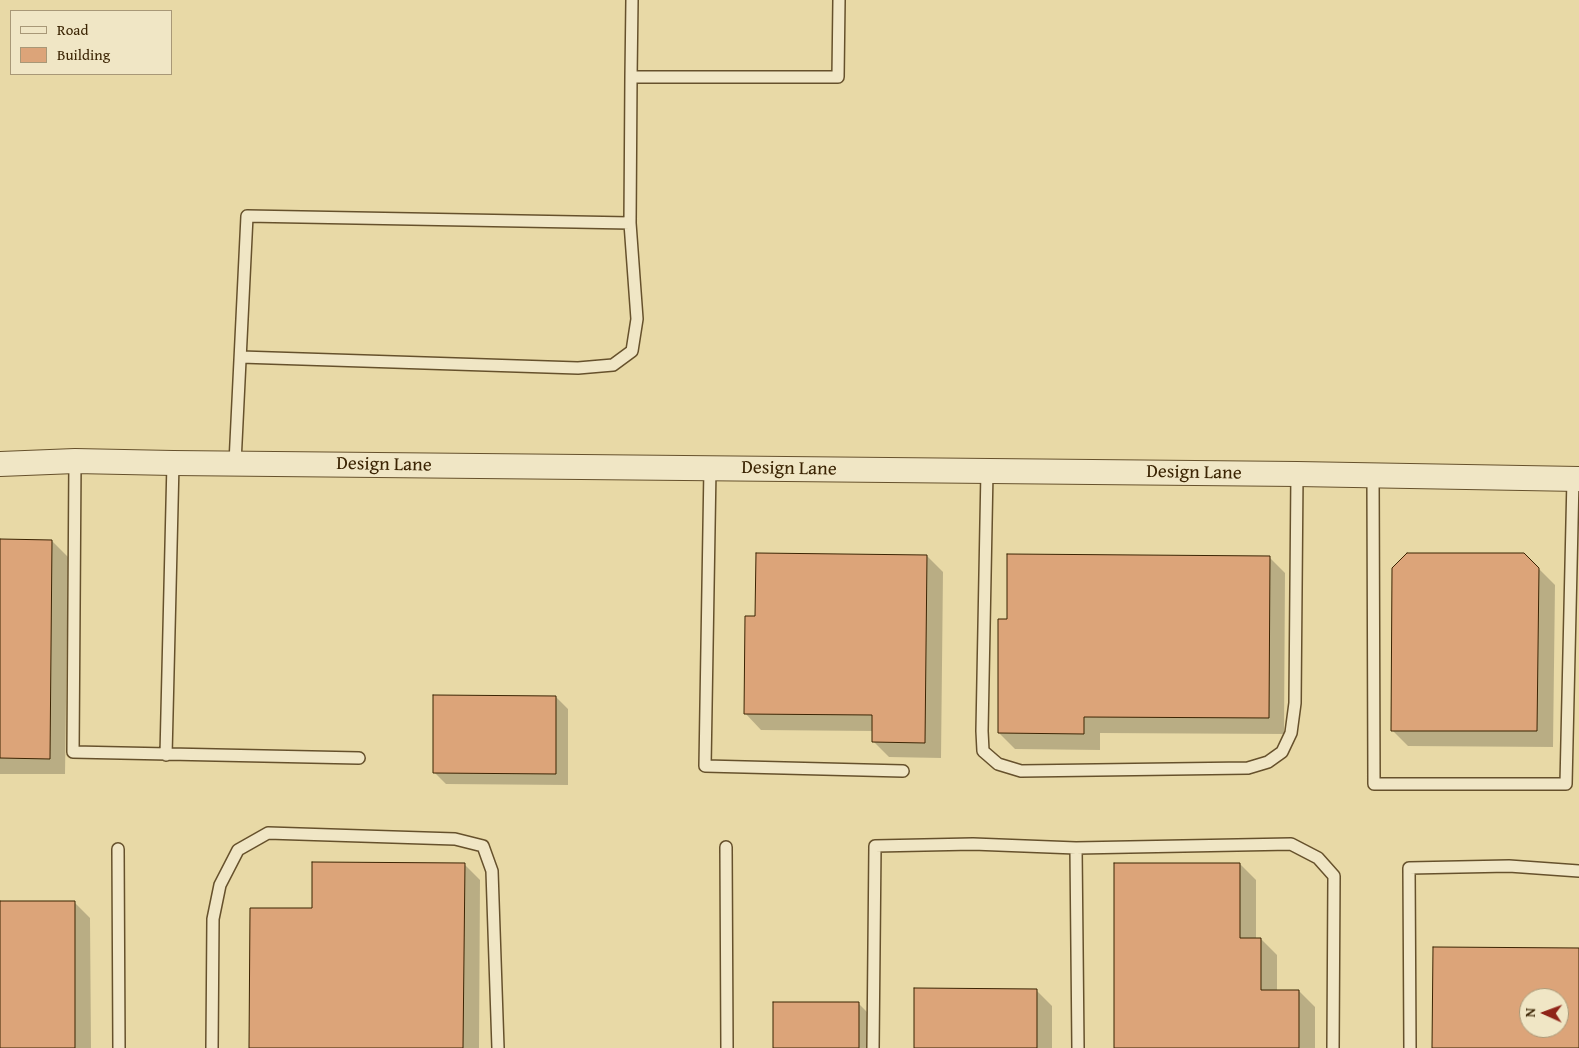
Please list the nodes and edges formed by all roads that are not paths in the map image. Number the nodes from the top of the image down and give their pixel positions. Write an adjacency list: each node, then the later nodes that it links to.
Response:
1 (632, 0): 3 (lane)
2 (839, 0): 3 (lane)
3 (631, 77): 4 (lane)
4 (630, 223): 5 (lane); 5 (lane)
5 (241, 357): 9 (lane)
6 (75, 461): 7 (street, Design Lane); 8 (street, Design Lane); 15 (lane)
7 (174, 463): 9 (street, Design Lane); 15 (lane)
8 (0, 464)
9 (235, 464): 10 (street, Design Lane)
10 (710, 468): 11 (street, Design Lane); 17 (lane)
11 (987, 471): 12 (street, Design Lane); 12 (lane)
12 (1297, 474): 13 (street, Design Lane)
13 (1372, 475): 14 (street, Design Lane); 14 (lane)
14 (1576, 479)
15 (166, 755): 16 (lane)
16 (359, 758)
17 (903, 771)
18 (726, 847): 25 (lane)
19 (1076, 848): 26 (lane); 27 (lane); 28 (lane)
20 (118, 849): 22 (lane)
21 (1579, 871): 29 (lane)
22 (119, 1048)
23 (212, 1048): 24 (lane)
24 (498, 1048)
25 (727, 1048)
26 (873, 1048)
27 (1078, 1048)
28 (1333, 1048)
29 (1410, 1048)

